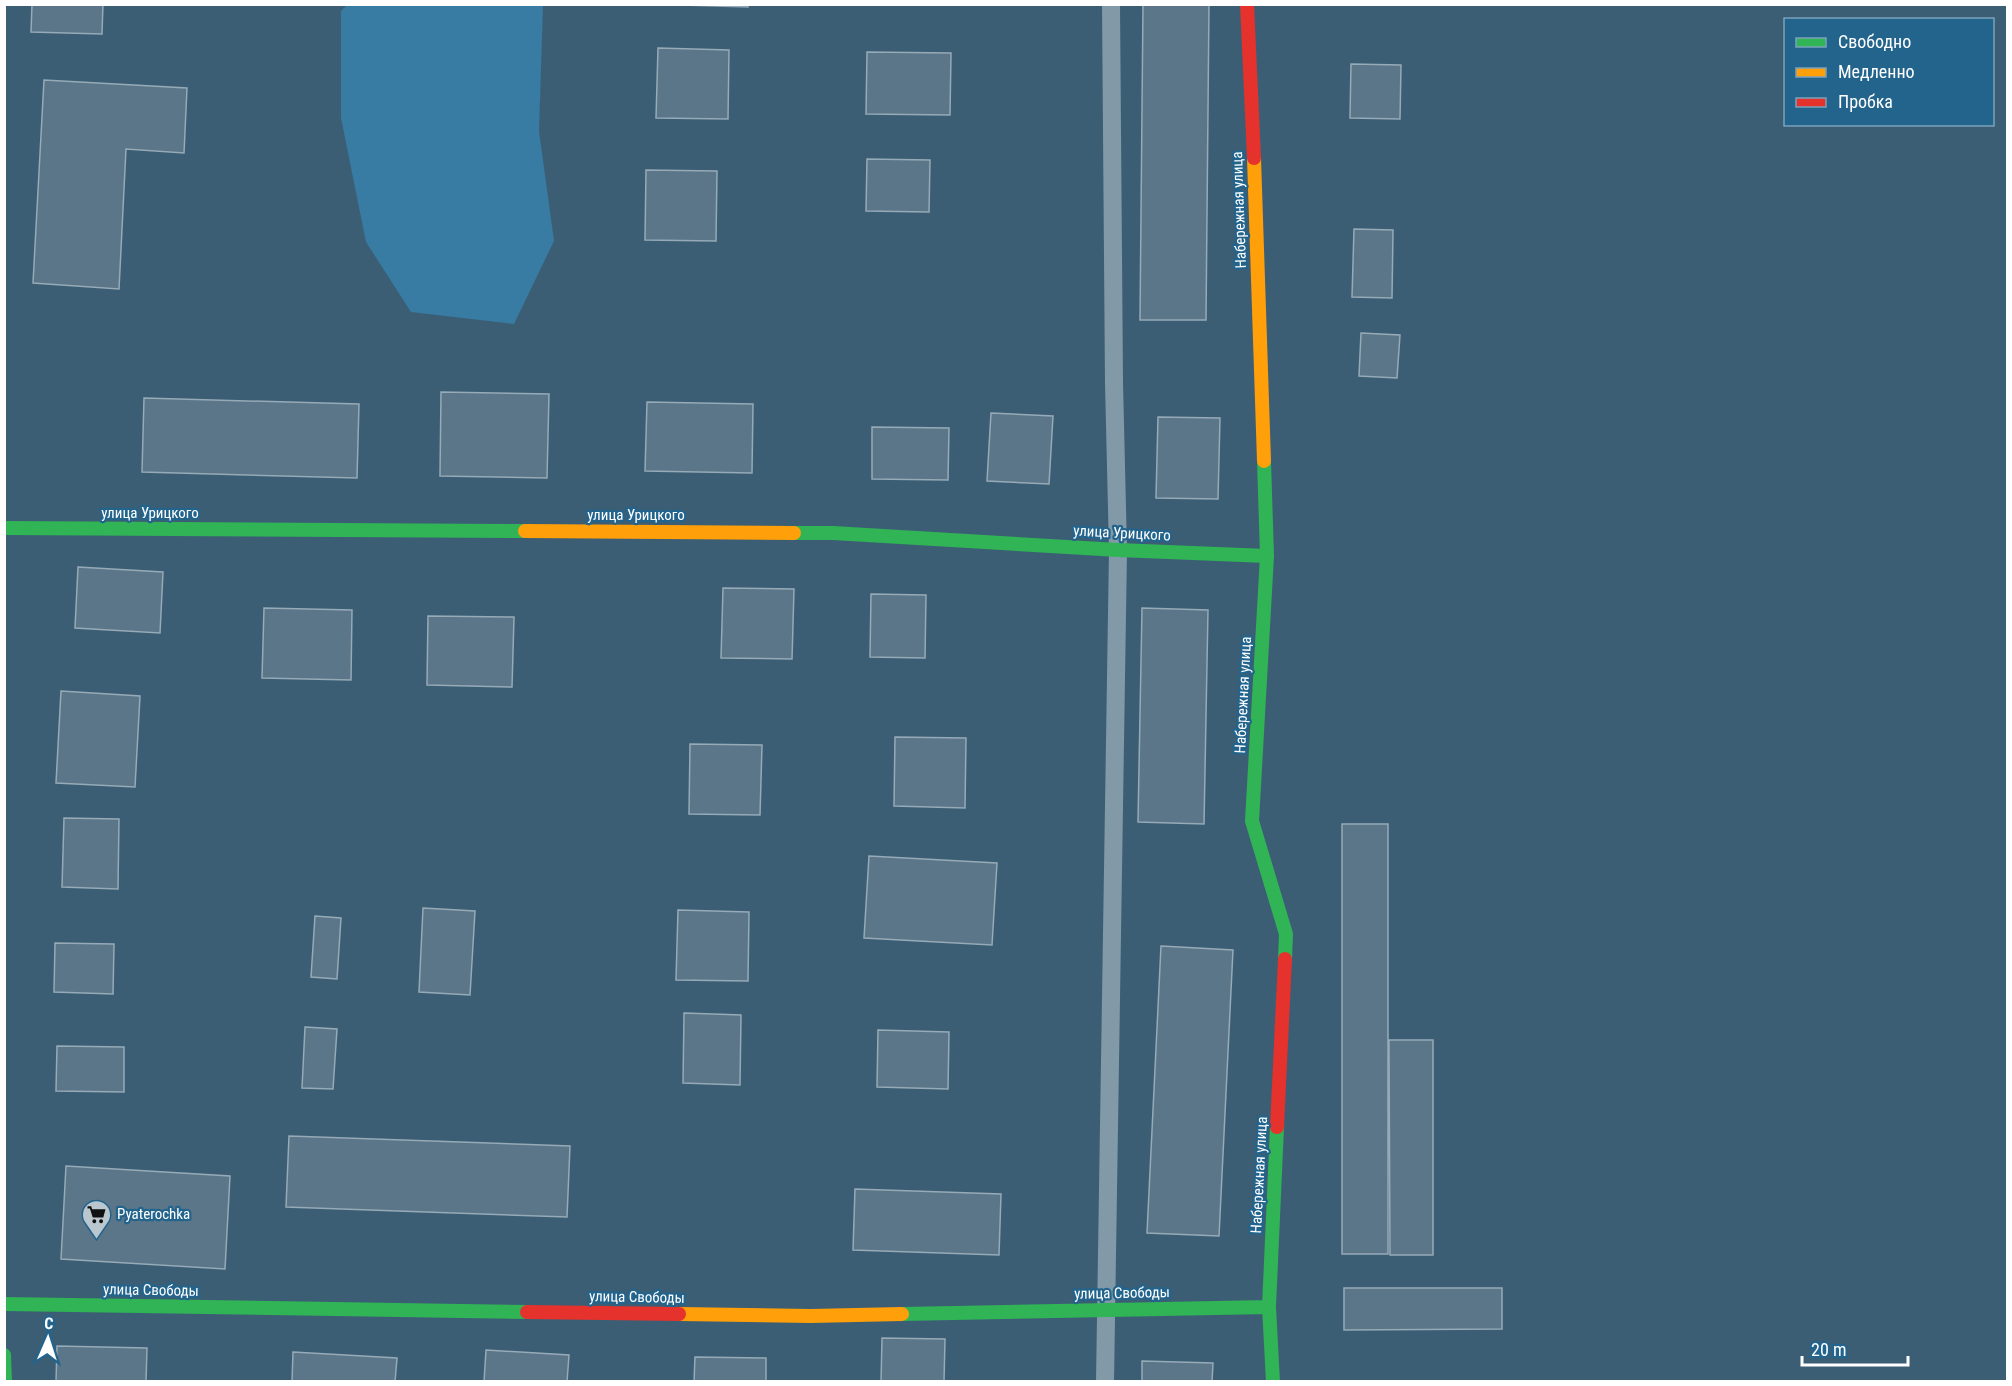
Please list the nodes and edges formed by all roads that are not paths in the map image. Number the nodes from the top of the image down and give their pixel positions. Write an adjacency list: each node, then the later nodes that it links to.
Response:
1 (1111, 4): 4 (lane)
2 (1247, 4): 5 (street, Набережная улица)
3 (4, 528): 4 (street, улица Урицкого)
4 (1118, 550): 5 (street, улица Урицкого); 8 (lane)
5 (1267, 556): 7 (street, Набережная улица)
6 (4, 1304): 8 (street, улица Свободы)
7 (1269, 1307): 8 (street, улица Свободы); 12 (street, Набережная улица)
8 (1107, 1310): 11 (lane)
9 (4, 1355): 10 (street)
10 (5, 1382)
11 (1105, 1382)
12 (1273, 1382)

